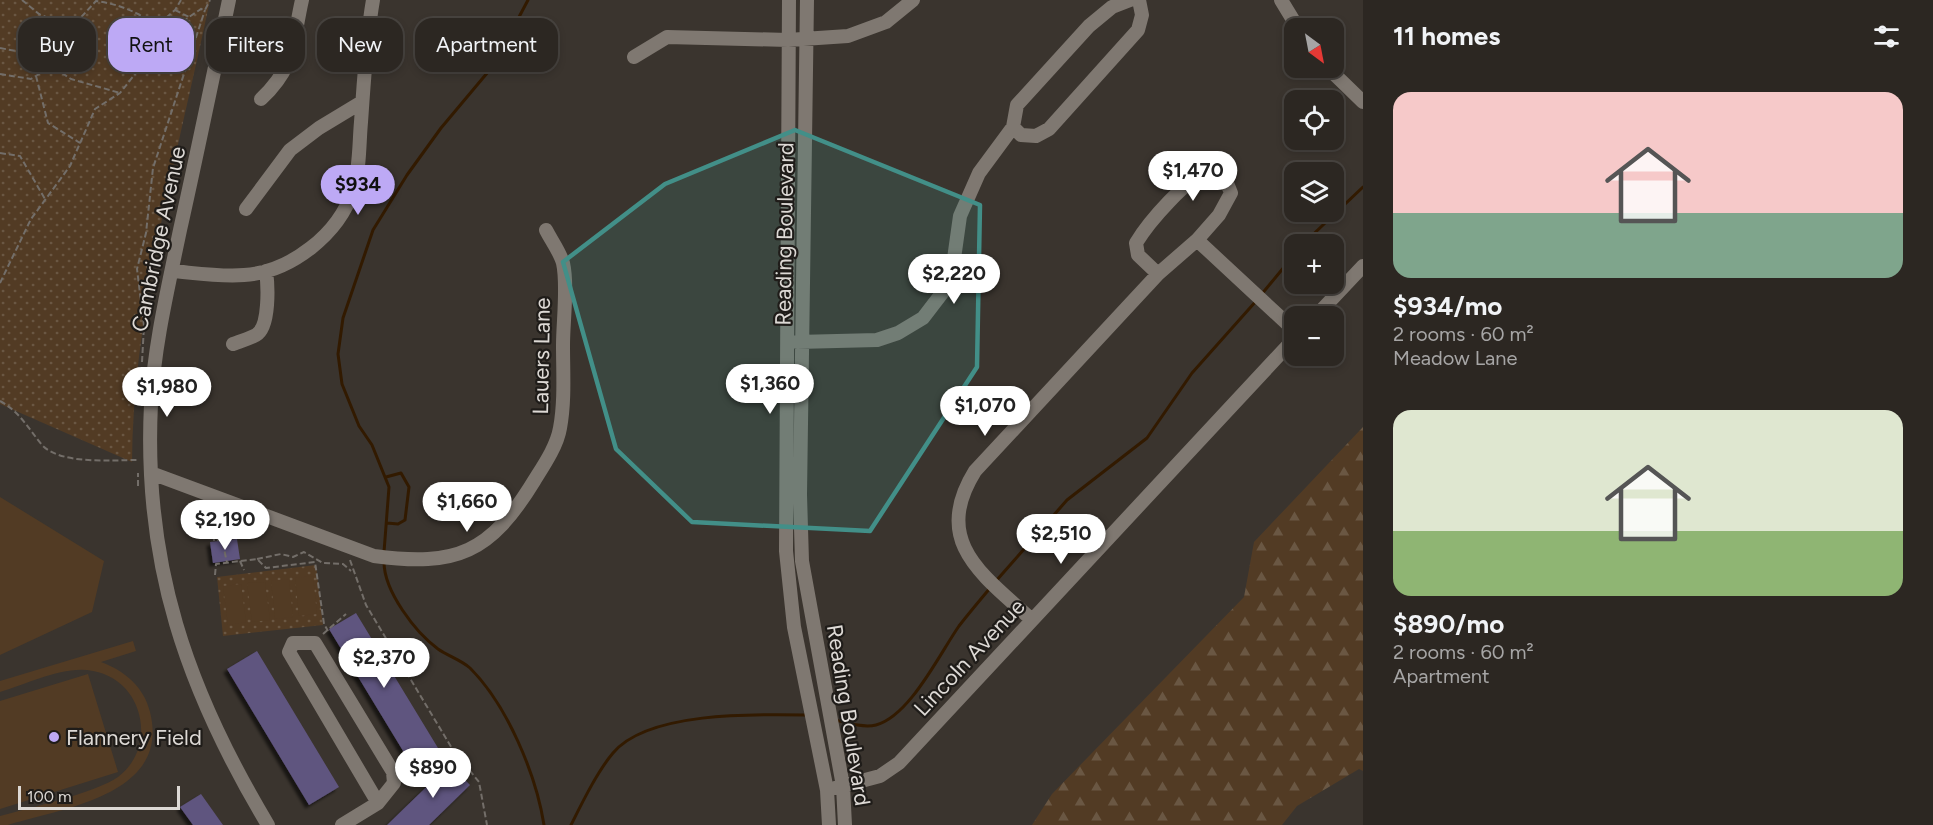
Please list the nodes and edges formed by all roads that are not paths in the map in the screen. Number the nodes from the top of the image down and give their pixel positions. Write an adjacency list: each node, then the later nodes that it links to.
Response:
1 (229, 0): 23 (street, Cambridge Avenue)
2 (302, 0): 15 (street)
3 (373, 0): 16 (street)
4 (789, 0): 12 (street, Reading Boulevard)
5 (807, 0): 11 (street, Reading Boulevard)
6 (913, 0): 11 (street)
7 (1130, 0): 18 (street)
8 (1139, 0): 18 (street)
9 (1281, 0): 10 (street)
10 (1292, 18)
11 (807, 39): 12 (street); 29 (street, Reading Boulevard)
12 (788, 40): 13 (street); 28 (street, Reading Boulevard)
13 (634, 57)
14 (1338, 78): 17 (street)
15 (261, 99)
16 (362, 102): 19 (street); 24 (street)
17 (1363, 102)
18 (1013, 128): 29 (street)
19 (246, 209)
20 (546, 230): 32 (street, Lauers Lane)
21 (1197, 240): 25 (street); 25 (street); 27 (street)
22 (1363, 266): 26 (street)
23 (172, 271): 24 (street); 32 (street, Cambridge Avenue)
24 (266, 271): 30 (street)
25 (1158, 274): 33 (street)
26 (1325, 306)
27 (1284, 321)
28 (786, 342): 29 (street); 35 (street, Reading Boulevard)
29 (804, 342): 34 (street, Reading Boulevard)
30 (233, 344)
31 (1284, 350): 33 (street, Lincoln Avenue)
32 (151, 473): 37 (street, Cambridge Avenue)
33 (1032, 620): 34 (street, Lincoln Avenue)
34 (843, 786): 35 (street, Lincoln Avenue); 40 (street, Reading Boulevard)
35 (827, 790): 39 (street, Reading Boulevard)
36 (378, 802): 36 (street); 38 (street)
37 (268, 825)
38 (342, 825)
39 (828, 825)
40 (845, 825)

